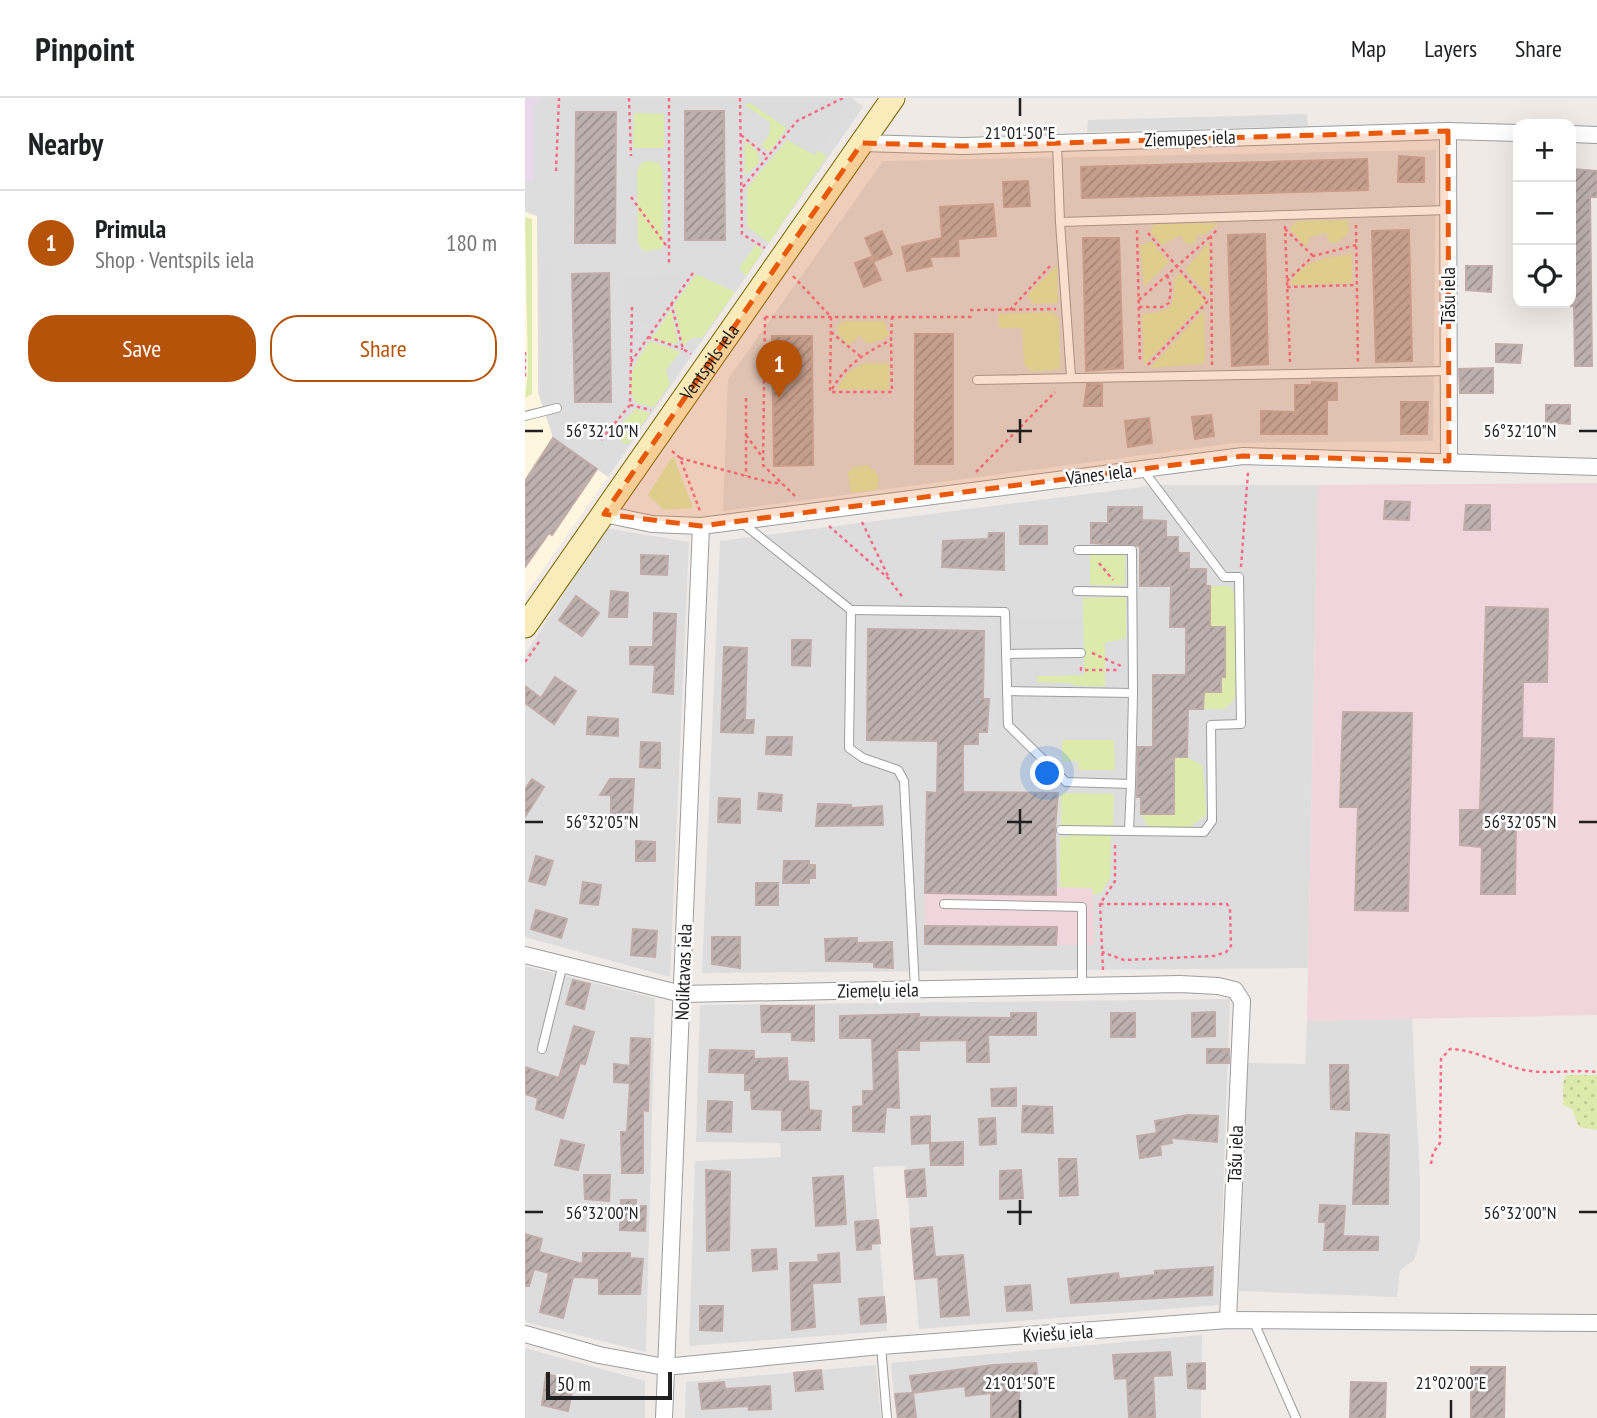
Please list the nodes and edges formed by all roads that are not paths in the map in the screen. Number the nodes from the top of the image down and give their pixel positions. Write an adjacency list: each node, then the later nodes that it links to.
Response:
1 (893, 98): 6 (street, Ventspils iela)
2 (1448, 131): 3 (street, Ziemupes iela); 7 (street, Ziemupes iela); 8 (street, Tāšu iela)
3 (1513, 133)
4 (1576, 134): 5 (street)
5 (1597, 135)
6 (862, 142): 7 (street, Ziemupes iela); 18 (street, Ventspils iela)
7 (1057, 143): 9 (lane)
8 (1448, 210): 9 (lane); 10 (street, Tāšu iela)
9 (1061, 222): 11 (lane)
10 (1449, 371): 11 (lane); 15 (street, Tāšu iela)
11 (1071, 377): 12 (lane)
12 (977, 380)
13 (557, 408): 14 (lane)
14 (525, 416)
15 (1449, 461): 16 (street, Vānes iela); 17 (street, Vānes iela)
16 (1597, 467)
17 (1142, 468): 19 (street, Vānes iela); 32 (lane)
18 (604, 514): 20 (street, Vānes iela); 25 (street, Ventspils iela)
19 (741, 522): 20 (street, Vānes iela); 24 (lane)
20 (701, 526): 39 (street, Noliktavas iela)
21 (1078, 550): 23 (lane)
22 (1077, 591): 23 (lane)
23 (1128, 592): 29 (lane)
24 (851, 610): 27 (lane); 37 (lane)
25 (525, 626)
26 (1080, 653): 27 (lane)
27 (1006, 654): 28 (lane)
28 (1007, 691): 29 (lane); 30 (lane)
29 (1133, 693): 30 (lane)
30 (1131, 783): 32 (lane)
31 (1061, 830): 32 (lane)
32 (1129, 831)
33 (944, 905): 36 (lane)
34 (525, 955): 35 (street, Ziemeļu iela)
35 (563, 964): 39 (street, Ziemeļu iela); 40 (lane)
36 (1082, 986): 37 (street, Ziemeļu iela); 38 (street, Ziemeļu iela)
37 (915, 989): 39 (street, Ziemeļu iela)
38 (1235, 990): 41 (street, Tāšu iela)
39 (683, 994): 46 (street, Noliktavas iela)
40 (542, 1049)
41 (1228, 1320): 42 (street, Kviešu iela); 45 (street, Kviešu iela)
42 (1253, 1320): 43 (street, Kviešu iela); 49 (lane)
43 (1597, 1323)
44 (525, 1334): 46 (street, Kviešu iela)
45 (881, 1346): 46 (street, Kviešu iela); 48 (lane)
46 (665, 1367): 47 (street, Noliktavas iela)
47 (664, 1418)
48 (887, 1418)
49 (1296, 1418)

